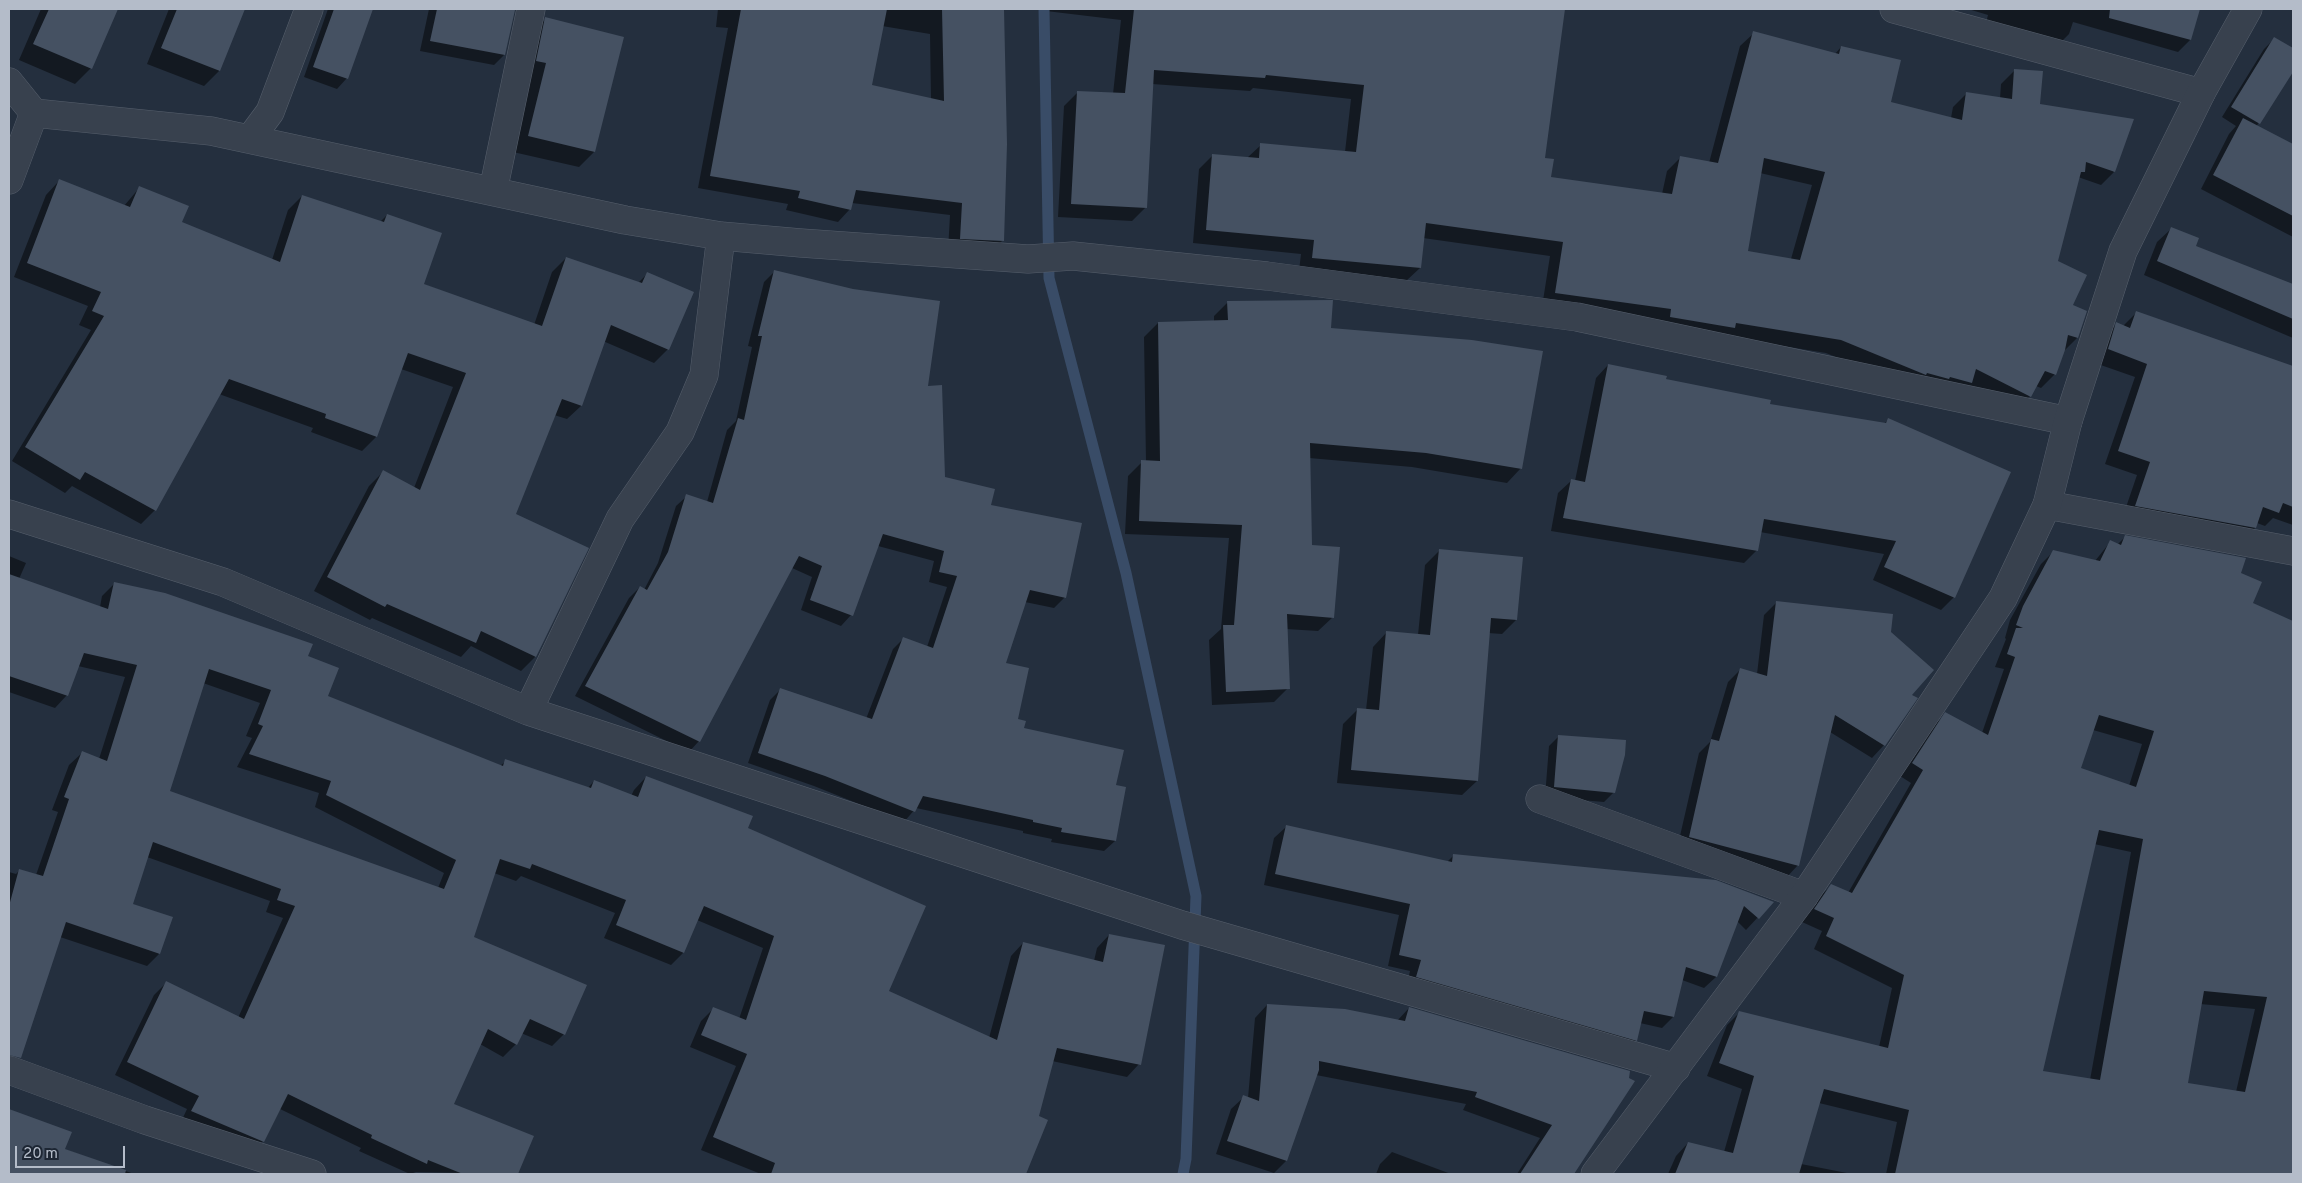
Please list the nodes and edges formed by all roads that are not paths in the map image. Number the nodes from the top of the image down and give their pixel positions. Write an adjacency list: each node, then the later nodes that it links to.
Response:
1 (310, 9): 8 (street)
2 (531, 9): 10 (street)
3 (1894, 9): 6 (street)
4 (2248, 9): 6 (street)
5 (9, 82): 7 (street)
6 (2201, 93): 12 (street)
7 (34, 113): 8 (street); 9 (street)
8 (250, 139): 10 (street)
9 (9, 180)
10 (493, 192): 11 (street)
11 (722, 236): 12 (street); 16 (street)
12 (2068, 421): 13 (street)
13 (2047, 505): 15 (street); 18 (street)
14 (9, 514): 16 (street)
15 (2293, 551)
16 (528, 711): 19 (street)
17 (1540, 800): 18 (street)
18 (1804, 896): 19 (street)
19 (1676, 1068): 22 (street)
20 (9, 1070): 21 (street)
21 (312, 1174)
22 (1595, 1174)

